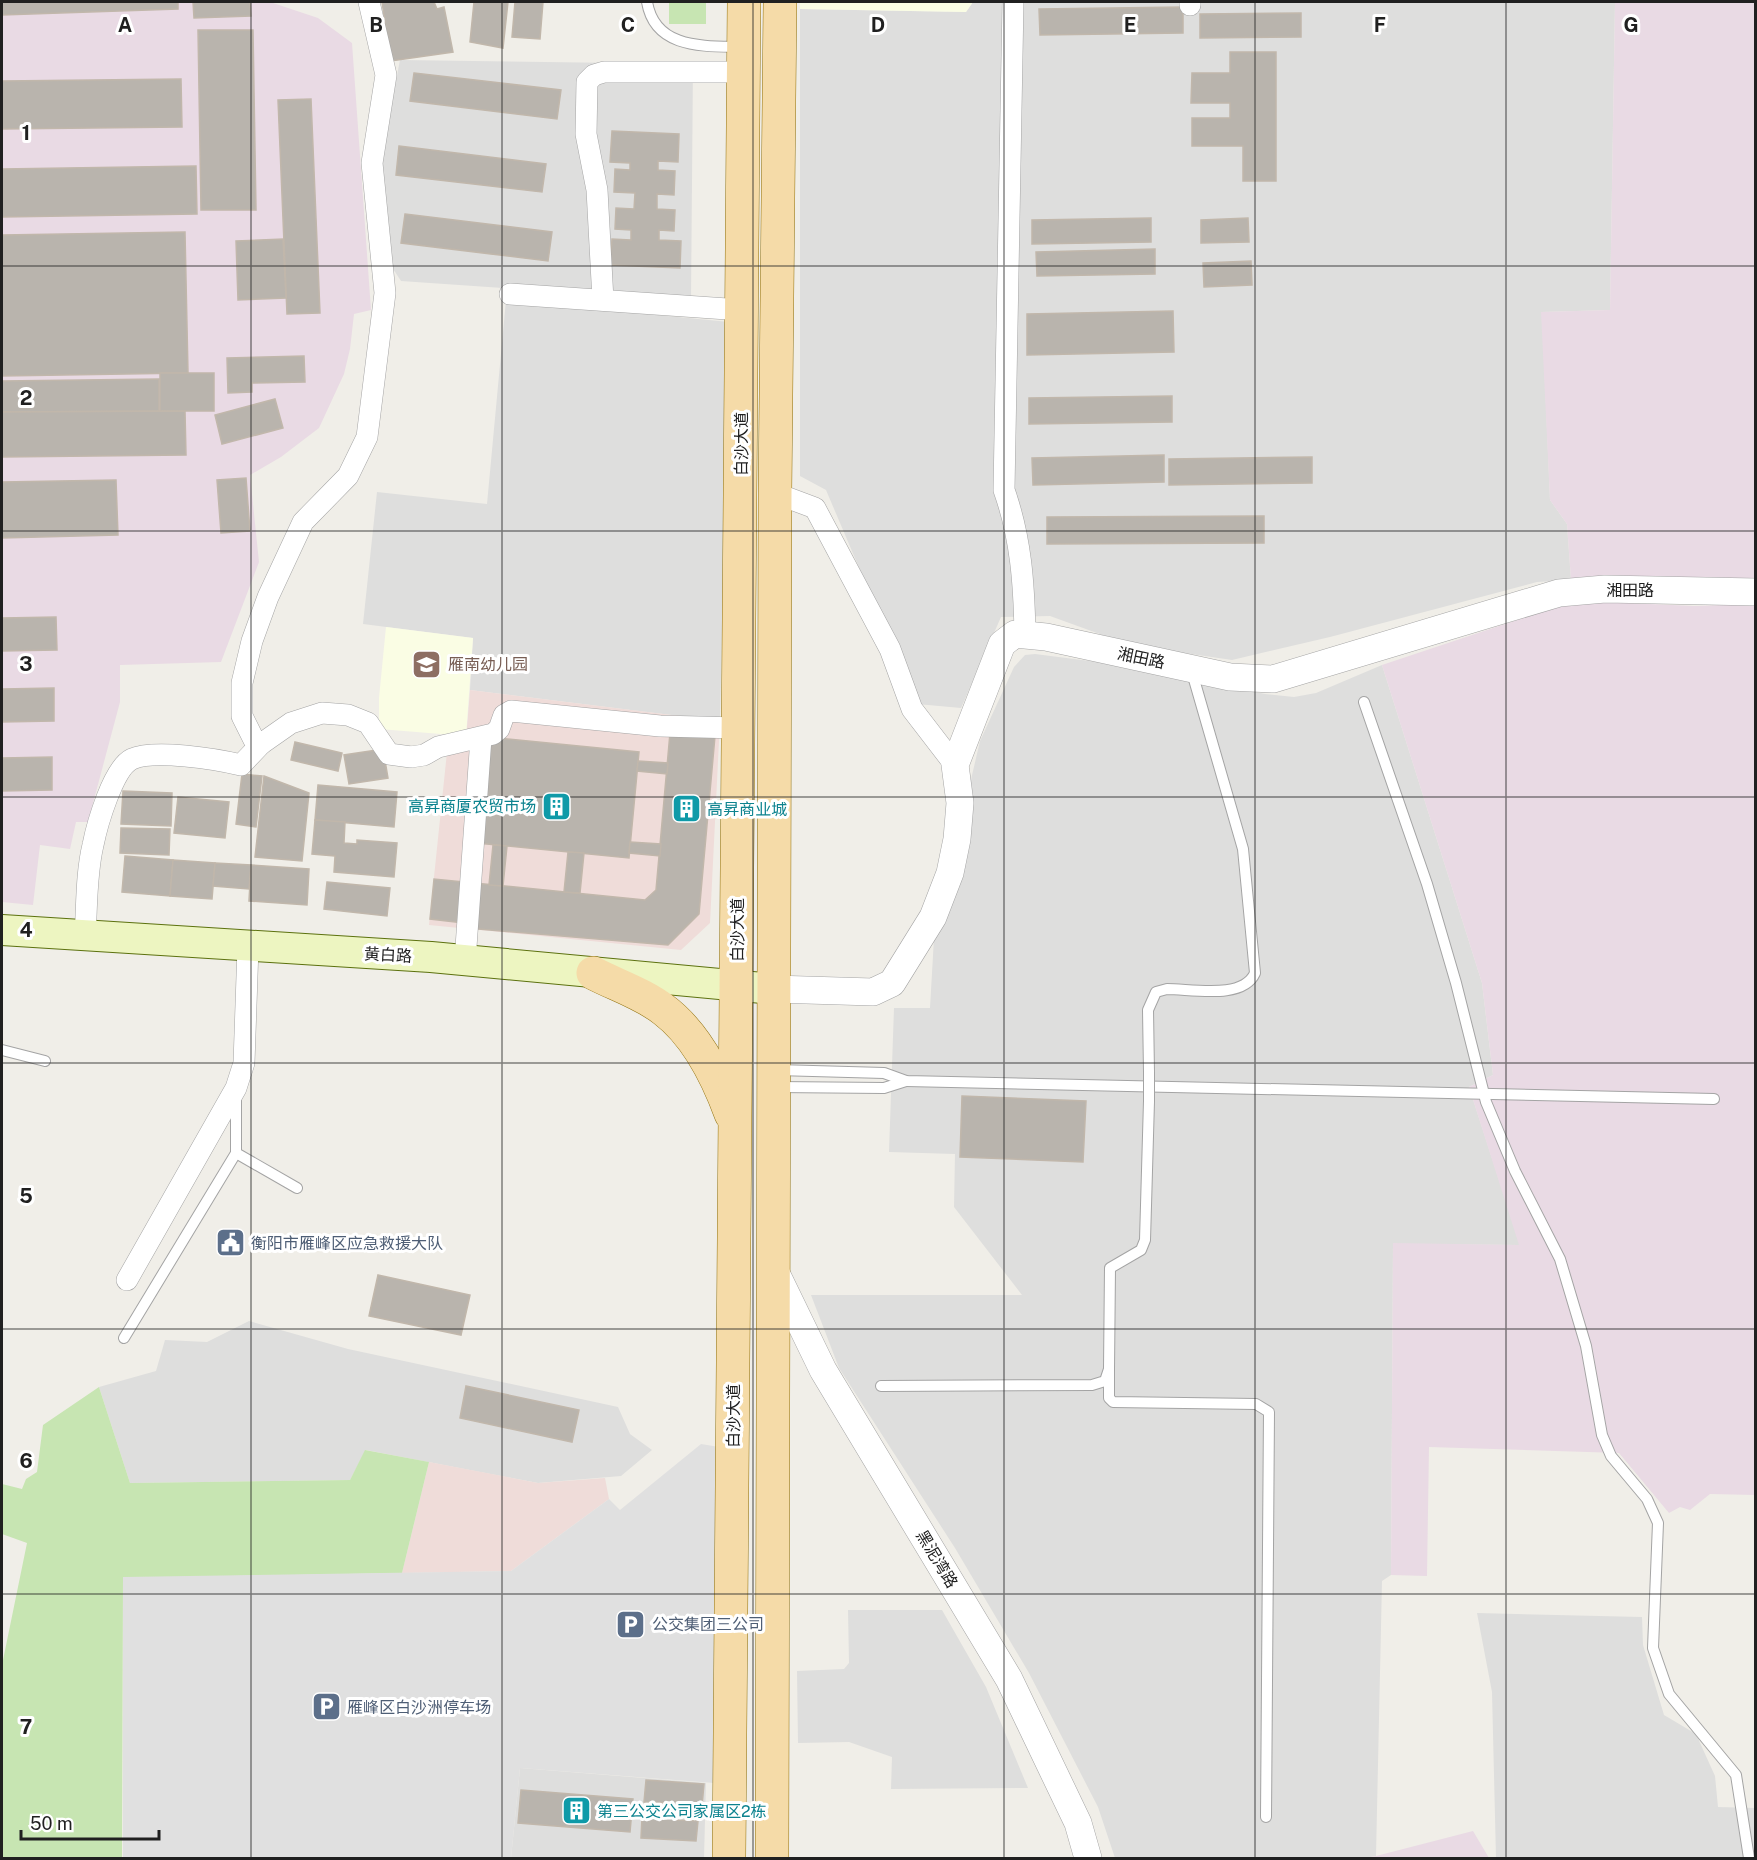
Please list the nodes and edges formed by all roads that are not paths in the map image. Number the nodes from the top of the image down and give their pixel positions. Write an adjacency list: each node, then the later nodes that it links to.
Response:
1 (369, 2): 17 (street)
2 (648, 2): 6 (lane)
3 (744, 2): 6 (main road, 白沙大道)
4 (780, 2): 10 (main road)
5 (1012, 2): 12 (street)
6 (744, 60): 8 (street); 9 (main road, 白沙大道)
7 (510, 294): 8 (street)
8 (603, 300): 9 (street)
9 (742, 310): 15 (main road, 白沙大道)
10 (775, 493): 18 (street); 25 (main road)
11 (1755, 592): 13 (street, 湘田路)
12 (1025, 633): 13 (street, 湘田路); 18 (street)
13 (1191, 669): 39 (lane, bridge)
14 (1364, 702): 31 (lane)
15 (738, 728): 16 (street); 24 (main road, 白沙大道)
16 (481, 738): 17 (street); 22 (street)
17 (261, 744): 20 (street)
18 (955, 765): 25 (street)
19 (2, 930): 20 (main road, 黄白路)
20 (85, 936): 21 (main road, 黄白路)
21 (248, 947): 22 (main road, 黄白路); 30 (street)
22 (465, 961): 23 (main road, 黄白路)
23 (593, 973): 24 (main road, 黄白路); 33 (main road)
24 (736, 987): 25 (main road, 黄白路); 33 (main road, 白沙大道)
25 (773, 989): 28 (main road)
26 (2, 1050): 27 (lane)
27 (45, 1061)
28 (773, 1079): 29 (lane); 29 (lane); 36 (main road)
29 (906, 1081): 31 (lane)
30 (237, 1088): 34 (lane); 37 (street)
31 (1484, 1094): 32 (lane); 45 (lane)
32 (1714, 1099)
33 (735, 1126): 42 (main road, 白沙大道)
34 (236, 1153): 35 (lane); 38 (lane)
35 (297, 1188)
36 (773, 1265): 43 (main road); 44 (street, 黑泥湾路)
37 (127, 1281)
38 (124, 1338)
39 (1109, 1369): 40 (lane); 41 (lane)
40 (881, 1386)
41 (1266, 1817)
42 (729, 1858)
43 (772, 1858)
44 (1088, 1858)
45 (1749, 1858)

